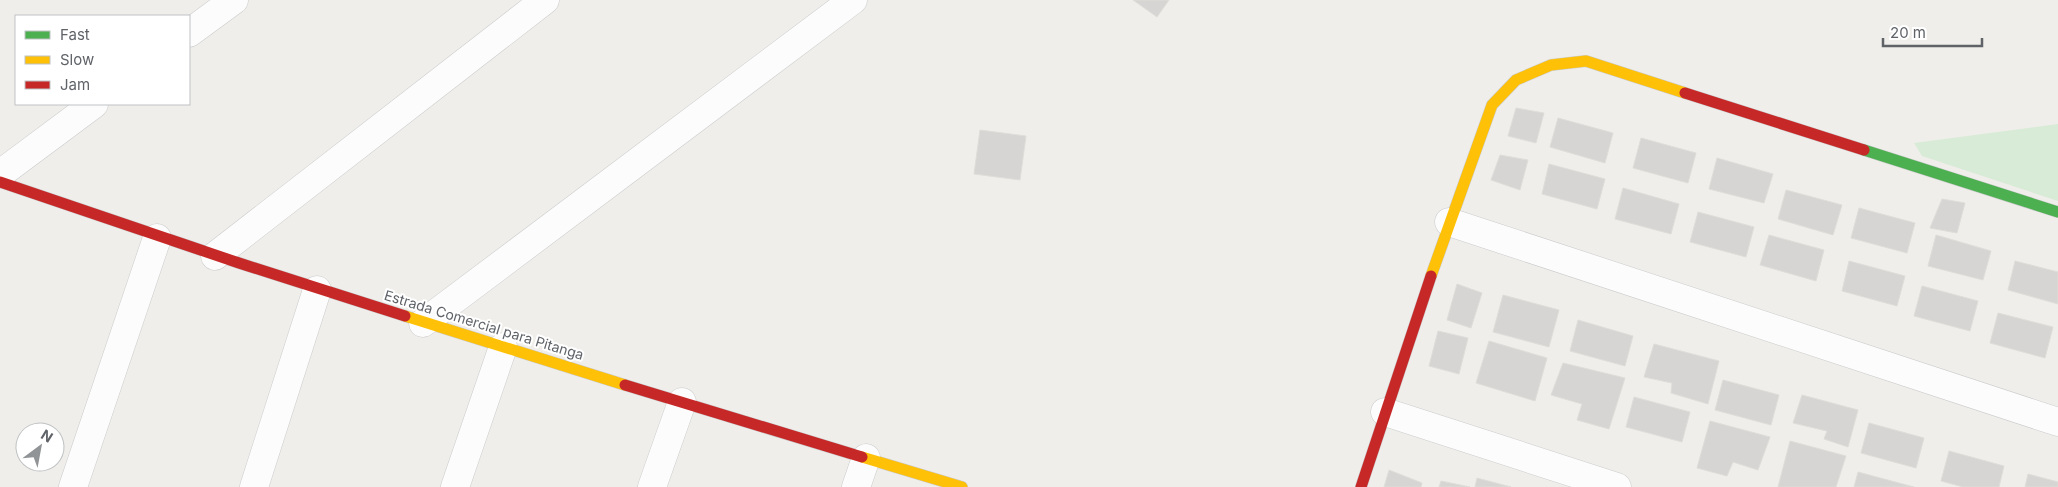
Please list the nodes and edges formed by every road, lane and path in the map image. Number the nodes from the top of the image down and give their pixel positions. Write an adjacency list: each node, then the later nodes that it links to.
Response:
1 (234, 0): 4 (street)
2 (544, 0): 11 (street)
3 (853, 0): 13 (street)
4 (190, 32)
5 (93, 105): 6 (street)
6 (0, 174)
7 (0, 182): 10 (street, Estrada Comercial para Pitanga)
8 (2058, 212): 9 (street)
9 (1449, 222): 16 (street); 17 (street)
10 (157, 238): 11 (street, Estrada Comercial para Pitanga); 19 (street)
11 (215, 256): 12 (street, Estrada Comercial para Pitanga)
12 (317, 290): 13 (street, Estrada Comercial para Pitanga); 20 (street)
13 (423, 323): 14 (street, Estrada Comercial para Pitanga)
14 (503, 347): 15 (street, Estrada Comercial para Pitanga); 21 (street)
15 (682, 402): 18 (street, Estrada Comercial para Pitanga); 22 (street)
16 (1385, 412): 25 (street); 26 (street)
17 (2058, 422)
18 (866, 458): 23 (street); 24 (street, Estrada Comercial para Pitanga)
19 (72, 487)
20 (254, 487)
21 (455, 487)
22 (652, 487)
23 (856, 487)
24 (962, 487)
25 (1360, 487)
26 (1617, 487)

